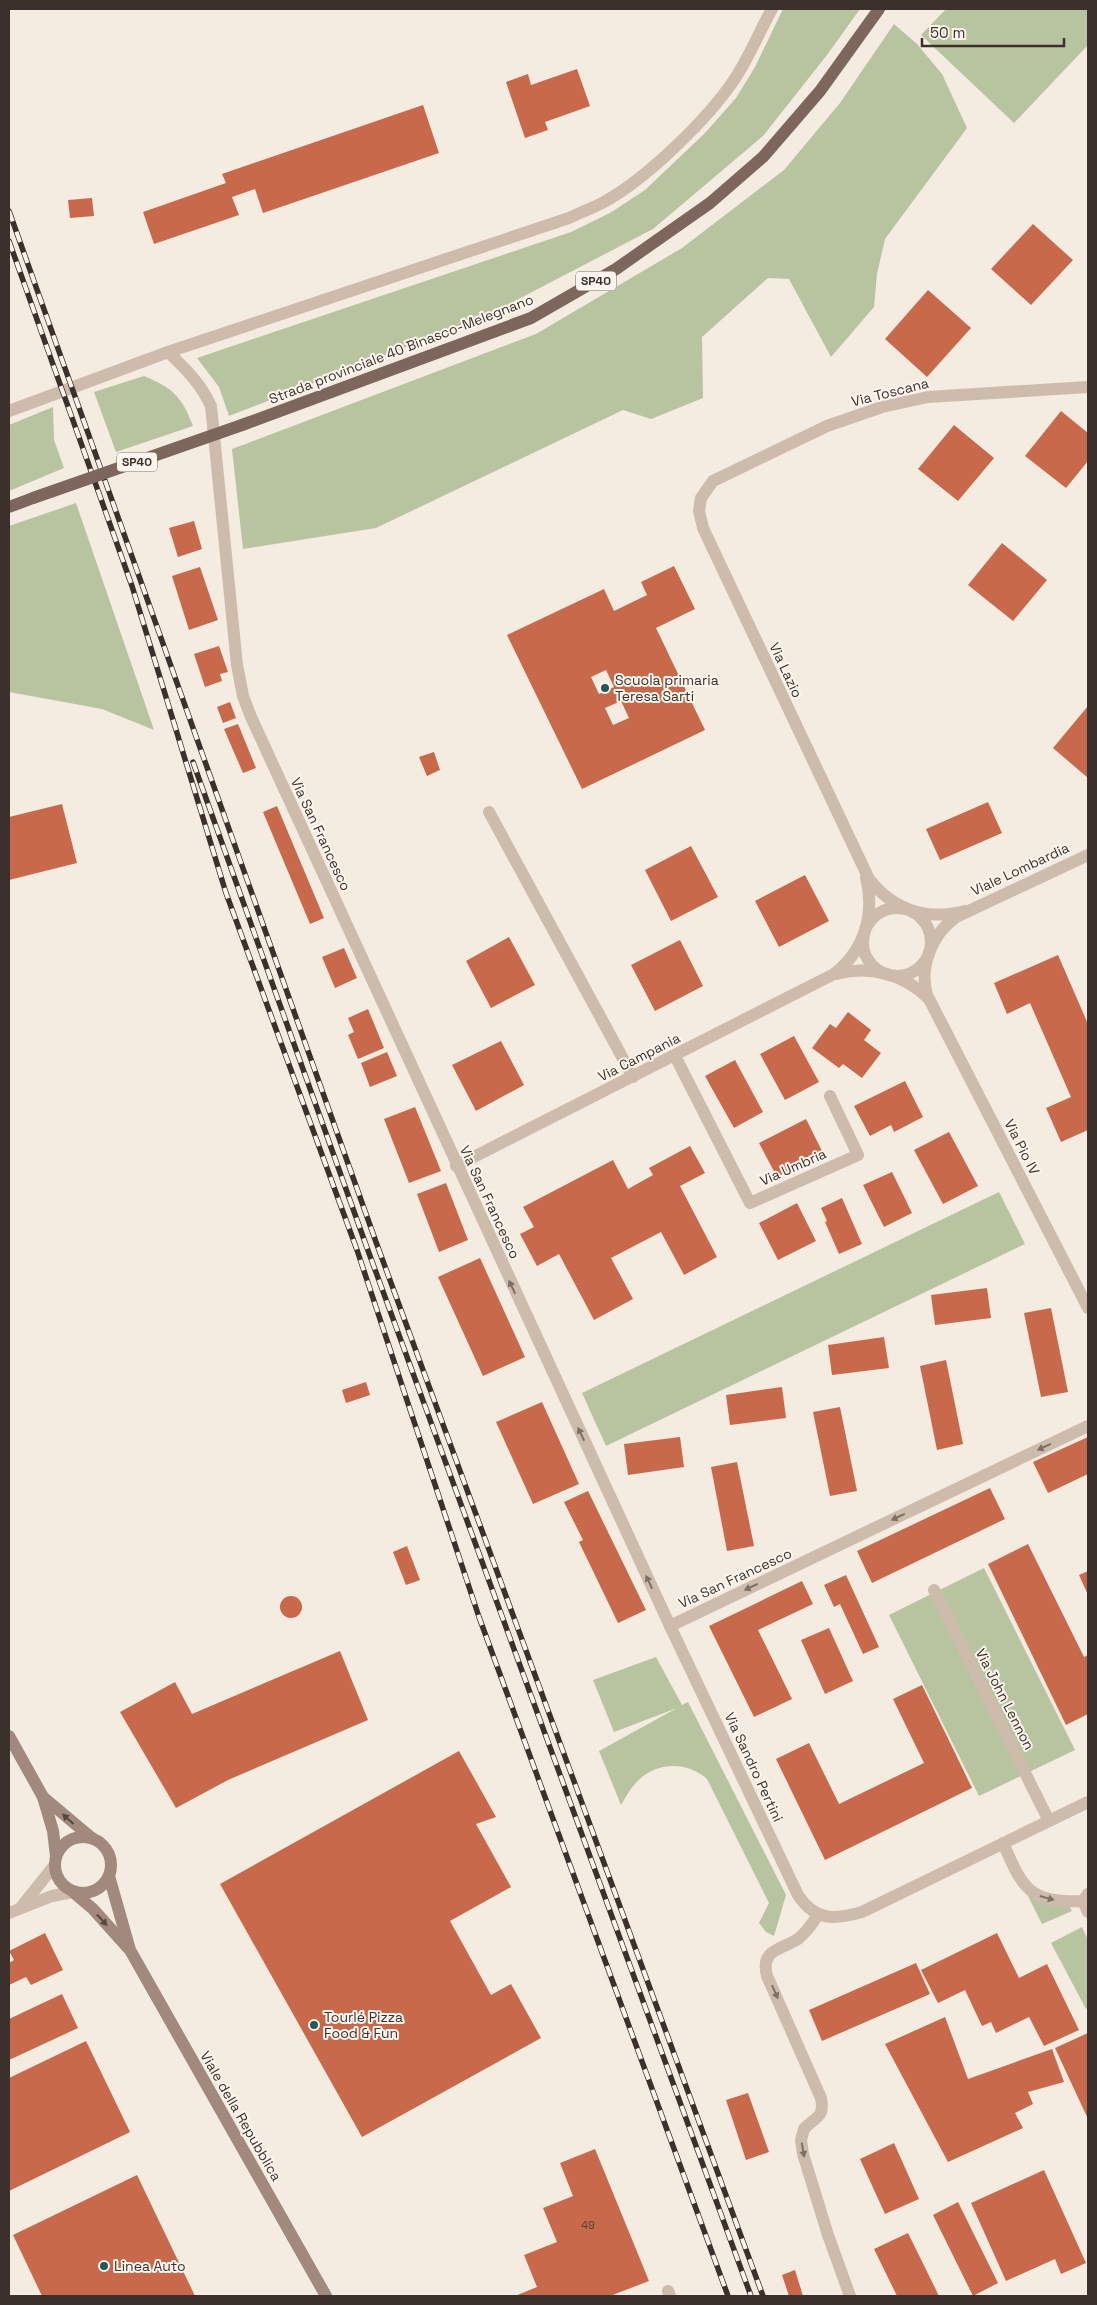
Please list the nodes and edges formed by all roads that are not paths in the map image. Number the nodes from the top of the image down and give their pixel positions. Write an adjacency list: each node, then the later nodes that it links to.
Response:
1 (772, 9): 3 (street)
2 (875, 12): 7 (main road, Strada provinciale 40 Binasco-Melegnano / SP40, bridge)
3 (168, 352): 5 (street); 21 (street, Via San Francesco)
4 (1088, 387): 6 (street, Via Toscana)
5 (9, 410)
6 (713, 481): 10 (street, Via Lazio)
7 (9, 507)
8 (489, 812): 19 (street)
9 (1088, 855): 12 (street, Viale Lombardia)
10 (864, 872): 11 (street, Via Lazio); 13 (street, Via Lazio)
11 (906, 910): 12 (street, Viale Lombardia); 13 (street); 14 (street)
12 (965, 911): 14 (street, Viale Lombardia)
13 (865, 934): 15 (street, Via Campania); 16 (street)
14 (930, 952): 16 (street); 17 (street, Via Pio IV)
15 (834, 974): 16 (street, Via Campania); 18 (street, Via Campania)
16 (888, 974): 17 (street, Via Pio IV)
17 (930, 1000): 22 (street, Via Pio IV)
18 (675, 1056): 19 (street, Via Campania); 20 (street, Via Umbria)
19 (633, 1077): 21 (street, Via Campania)
20 (830, 1096)
21 (456, 1166): 25 (street, Via San Francesco, one-way to 21)
22 (1088, 1308)
23 (1088, 1426): 25 (street, Via San Francesco, one-way to 25)
24 (934, 1590): 29 (street, Via John Lennon)
25 (670, 1626): 37 (street, Via Sandro Pertini)
26 (9, 1736): 27 (street, Viale della Repubblica)
27 (44, 1797): 30 (street, Viale della Repubblica, one-way to 27); 32 (street, Viale della Repubblica)
28 (1087, 1804): 29 (street)
29 (1049, 1821): 31 (street)
30 (93, 1839): 32 (street); 33 (street, Viale della Repubblica)
31 (1004, 1843): 35 (street, one-way to 35); 37 (street)
32 (55, 1861): 34 (street, Viale della Repubblica); 36 (street)
33 (110, 1876): 34 (street); 38 (street, Viale della Repubblica)
34 (73, 1892): 36 (street); 38 (street, Viale della Repubblica, one-way to 38)
35 (1086, 1902)
36 (15, 1911)
37 (818, 1915): 40 (street, one-way to 40)
38 (130, 1950): 39 (street, Viale della Repubblica)
39 (326, 2296)
40 (850, 2296)

